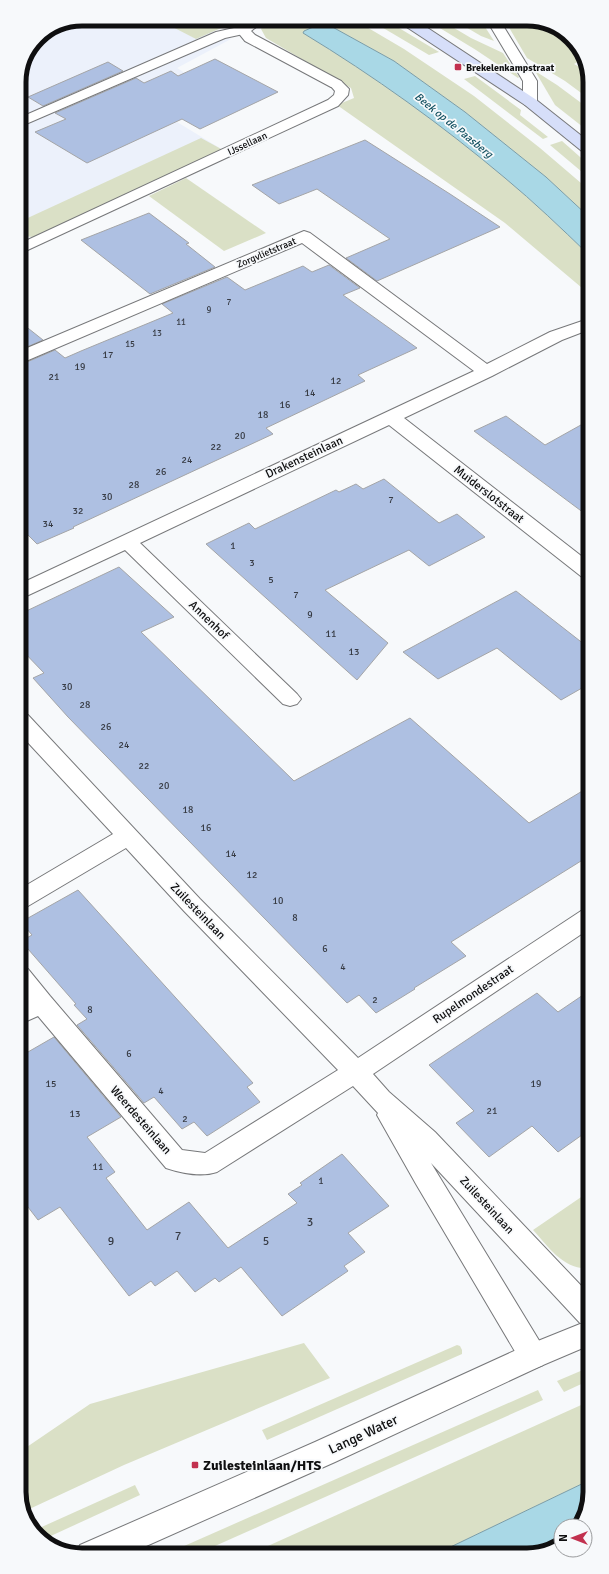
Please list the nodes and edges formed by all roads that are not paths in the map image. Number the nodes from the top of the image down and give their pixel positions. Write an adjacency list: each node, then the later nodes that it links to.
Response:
1 (249, 26): 4 (street)
2 (415, 26): 6 (main road)
3 (497, 26): 6 (lane)
4 (243, 30): 5 (street, IJssellaan); 7 (lane)
5 (336, 84): 9 (lane, IJssellaan)
6 (530, 102): 8 (main road)
7 (26, 120)
8 (583, 145)
9 (26, 246)
10 (583, 326): 12 (street, Drakensteinlaan)
11 (26, 354): 12 (street, Zorgvlietstraat)
12 (486, 372): 13 (street, Drakensteinlaan)
13 (390, 416): 14 (street, Drakensteinlaan); 15 (street, Muiderslotstraat)
14 (127, 541): 16 (street, Drakensteinlaan); 17 (street, Annenhof)
15 (583, 567)
16 (26, 589)
17 (290, 699)
18 (26, 726): 19 (street, Zuilesteinlaan)
19 (128, 836): 20 (street); 24 (street, Zuilesteinlaan)
20 (26, 896)
21 (583, 921): 24 (street, Rupelmondestraat)
22 (26, 993): 23 (street, Weerdesteinlaan)
23 (31, 1008): 24 (street, Weerdesteinlaan)
24 (356, 1072): 25 (street, Zuilesteinlaan)
25 (380, 1098): 26 (street, Zuilesteinlaan); 28 (street, Zuilesteinlaan)
26 (583, 1307)
27 (583, 1335): 28 (street, Lange Water)
28 (533, 1356): 29 (street, Lange Water)
29 (107, 1548)

